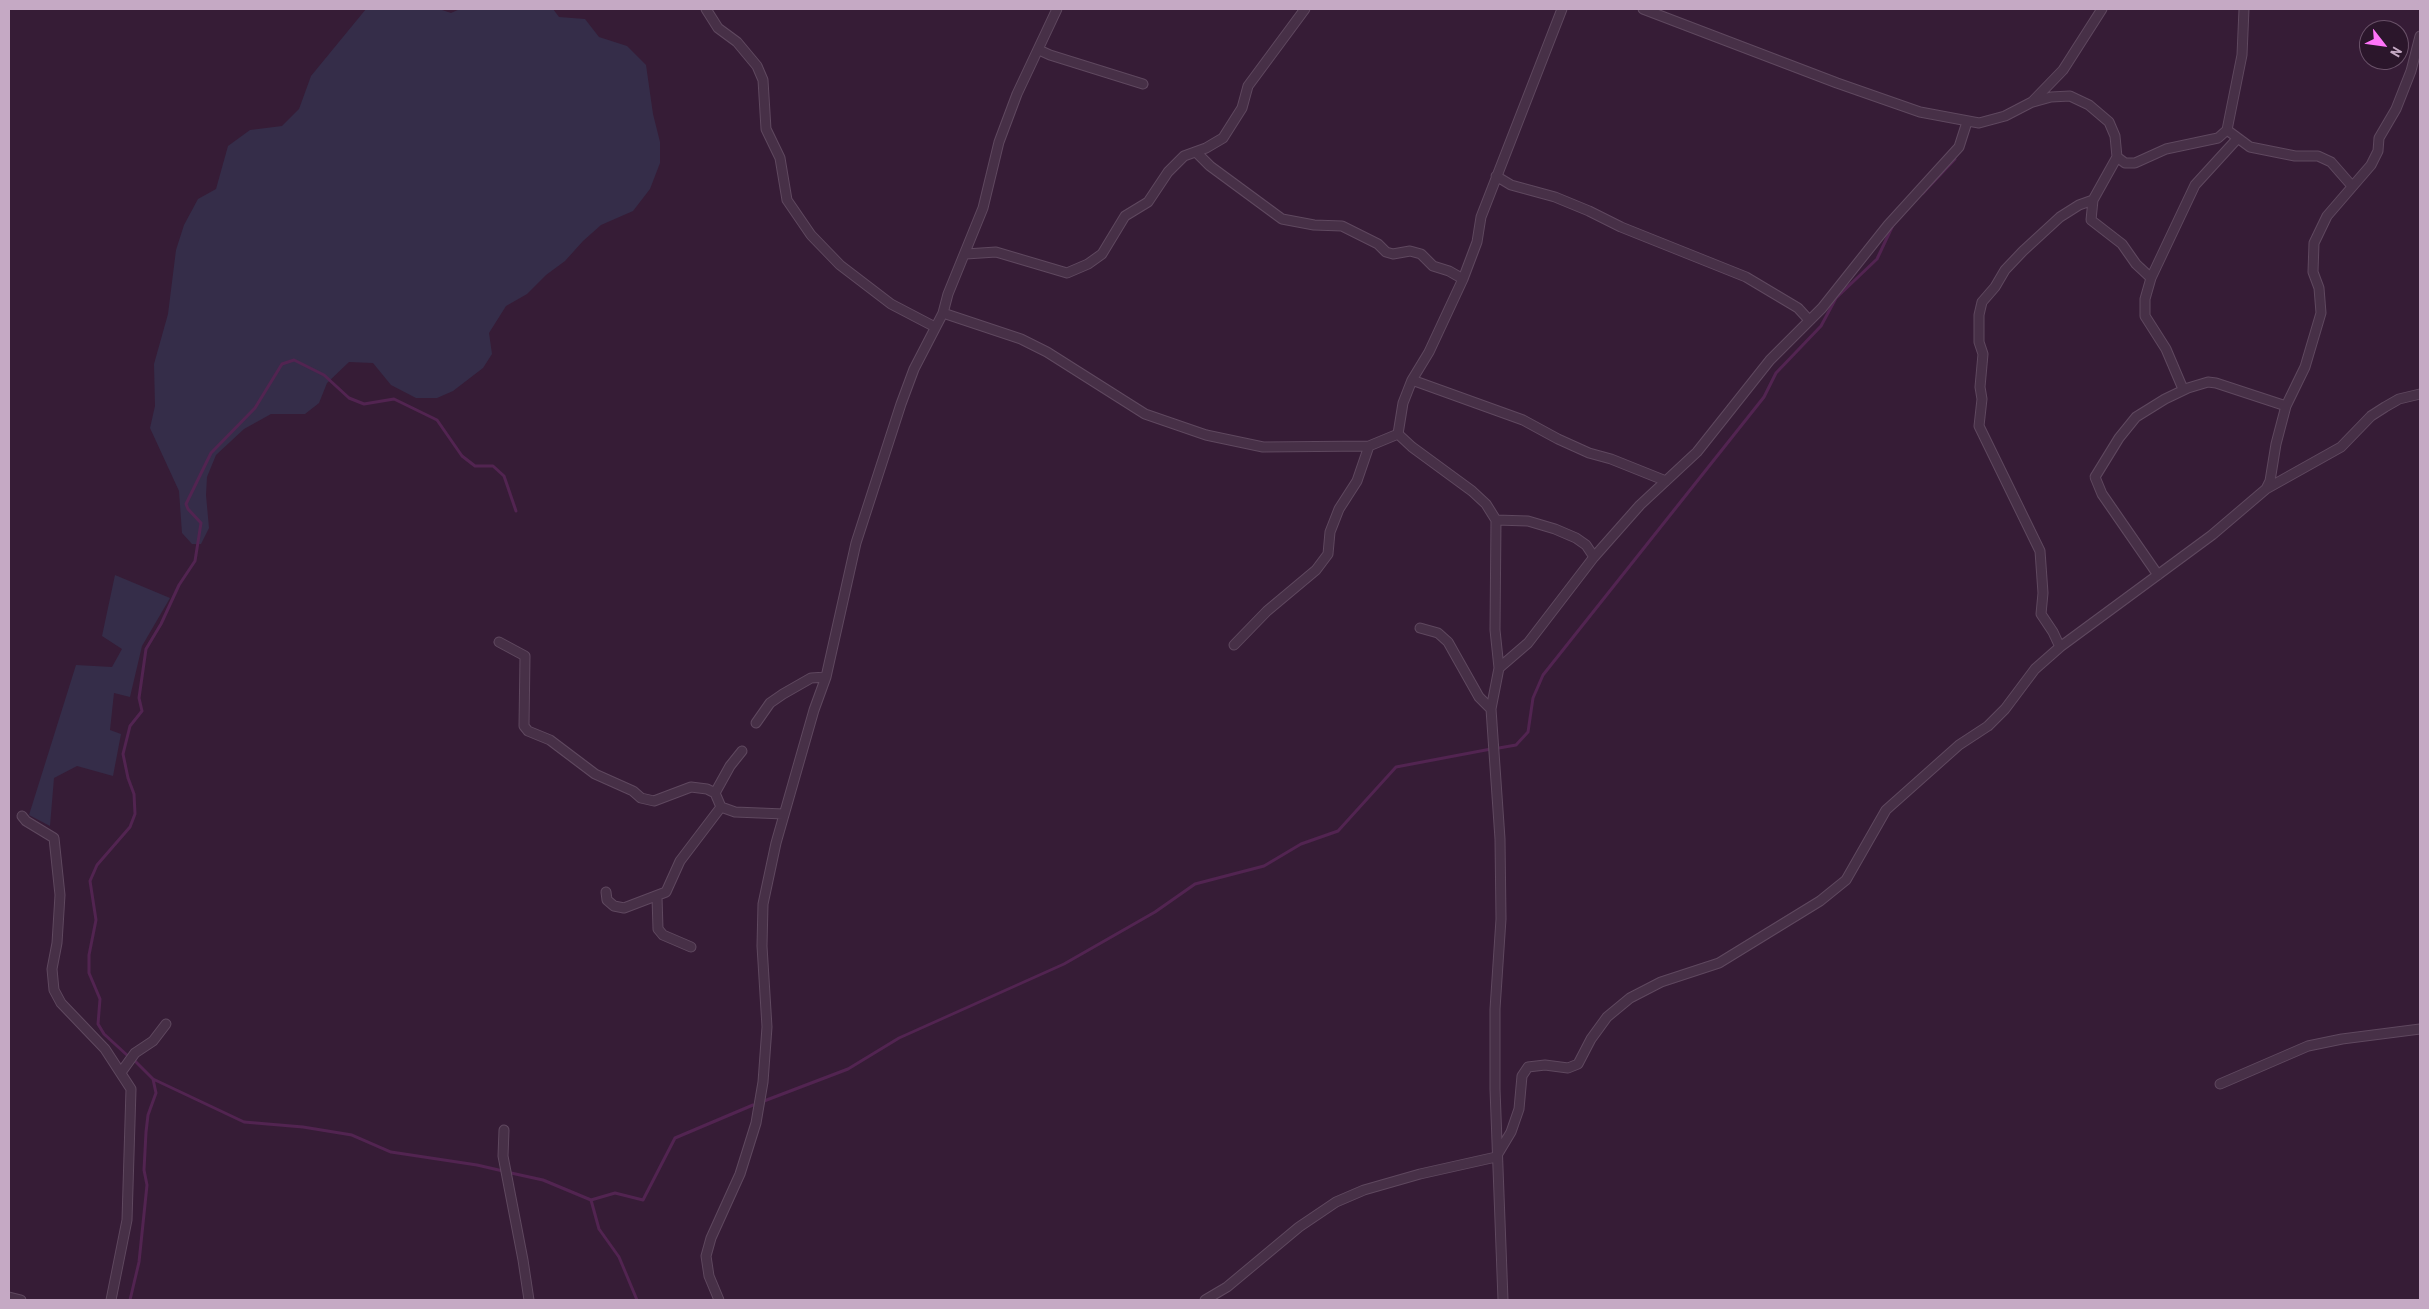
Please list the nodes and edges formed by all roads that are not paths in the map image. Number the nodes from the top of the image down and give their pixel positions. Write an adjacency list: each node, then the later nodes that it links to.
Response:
1 (706, 9): 26 (street)
2 (1057, 9): 10 (street)
3 (1305, 9): 16 (street)
4 (1562, 9): 18 (street)
5 (1643, 9): 8 (street)
6 (2102, 9): 12 (street)
7 (2244, 9): 14 (street)
8 (1671, 13): 13 (street)
9 (2420, 38): 19 (street)
10 (1039, 50): 11 (street); 21 (street)
11 (1143, 84)
12 (2032, 102): 13 (street); 17 (street)
13 (1967, 122): 25 (street)
14 (2227, 130): 15 (street); 17 (street)
15 (2237, 139): 19 (street); 22 (street)
16 (1196, 152): 21 (street); 23 (street)
17 (2117, 157): 20 (street)
18 (1496, 176): 23 (street); 25 (street)
19 (2352, 186): 30 (street)
20 (2094, 200): 22 (street); 41 (street)
21 (966, 254): 24 (street)
22 (2151, 278): 28 (street)
23 (1464, 279): 27 (street)
24 (943, 314): 26 (street); 32 (street)
25 (1809, 320): 33 (street)
26 (935, 327): 43 (street)
27 (1412, 380): 31 (street); 33 (street)
28 (2184, 390): 30 (street); 37 (street)
29 (2420, 394): 34 (street)
30 (2286, 406): 34 (street)
31 (1398, 434): 32 (street); 35 (street)
32 (1369, 446): 40 (street)
33 (1666, 481): 36 (street)
34 (2266, 489): 37 (street)
35 (1496, 520): 36 (street); 42 (street)
36 (1594, 557): 42 (street)
37 (2158, 575): 41 (street)
38 (1420, 628): 44 (street)
39 (499, 642): 47 (street)
40 (1234, 646)
41 (2060, 647): 59 (street)
42 (1499, 668): 44 (street)
43 (826, 677): 45 (street); 49 (street)
44 (1492, 709): 59 (street)
45 (756, 723)
46 (742, 751): 47 (street)
47 (715, 793): 48 (street)
48 (721, 807): 49 (street); 52 (street)
49 (784, 814): 64 (street)
50 (22, 816): 56 (street)
51 (606, 892): 52 (street)
52 (657, 897): 53 (street)
53 (692, 947)
54 (166, 1024): 56 (street)
55 (2420, 1028): 57 (street)
56 (122, 1071): 62 (street)
57 (2220, 1084)
58 (504, 1130): 63 (street)
59 (1496, 1157): 65 (street); 66 (street)
60 (9, 1297): 61 (street)
61 (21, 1300)
62 (111, 1300)
63 (529, 1300)
64 (719, 1300)
65 (1206, 1300)
66 (1503, 1300)

